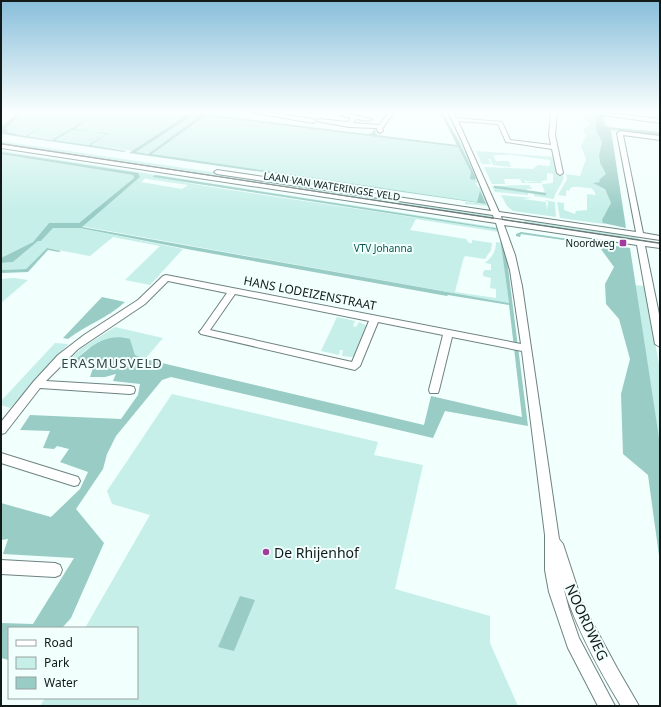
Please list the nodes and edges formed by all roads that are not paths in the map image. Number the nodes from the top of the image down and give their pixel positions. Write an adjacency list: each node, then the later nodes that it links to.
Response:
1 (33, 145): 8 (street, LAAN VAN WATERINGSE VELD)
2 (467, 145): 8 (street, NOORDWEG)
3 (539, 145): 6 (street)
4 (622, 145): 10 (street)
5 (1, 146): 8 (street, LAAN VAN WATERINGSE VELD)
6 (554, 147): 7 (street)
7 (560, 173)
8 (499, 218): 10 (street, LAAN VAN WATERINGSE VELD); 16 (street, NOORDWEG)
9 (660, 238): 10 (street, LAAN VAN WATERINGSE VELD)
10 (640, 239): 11 (street, LAAN VAN WATERINGSE VELD); 15 (street)
11 (660, 246)
12 (233, 291): 13 (street, HANS LODEIZENSTRAAT); 13 (street); 17 (street, HANS LODEIZENSTRAAT)
13 (375, 318): 14 (street, HANS LODEIZENSTRAAT)
14 (448, 333): 16 (street, HANS LODEIZENSTRAAT); 19 (street)
15 (660, 344)
16 (519, 346): 23 (street, NOORDWEG)
17 (39, 384): 18 (street); 20 (street)
18 (130, 390)
19 (434, 390)
20 (3, 424)
21 (1, 458): 22 (street)
22 (74, 481)
23 (552, 534): 26 (street, NOORDWEG); 27 (street, NOORDWEG)
24 (1, 567): 25 (street)
25 (55, 570)
26 (607, 706)
27 (631, 706)

